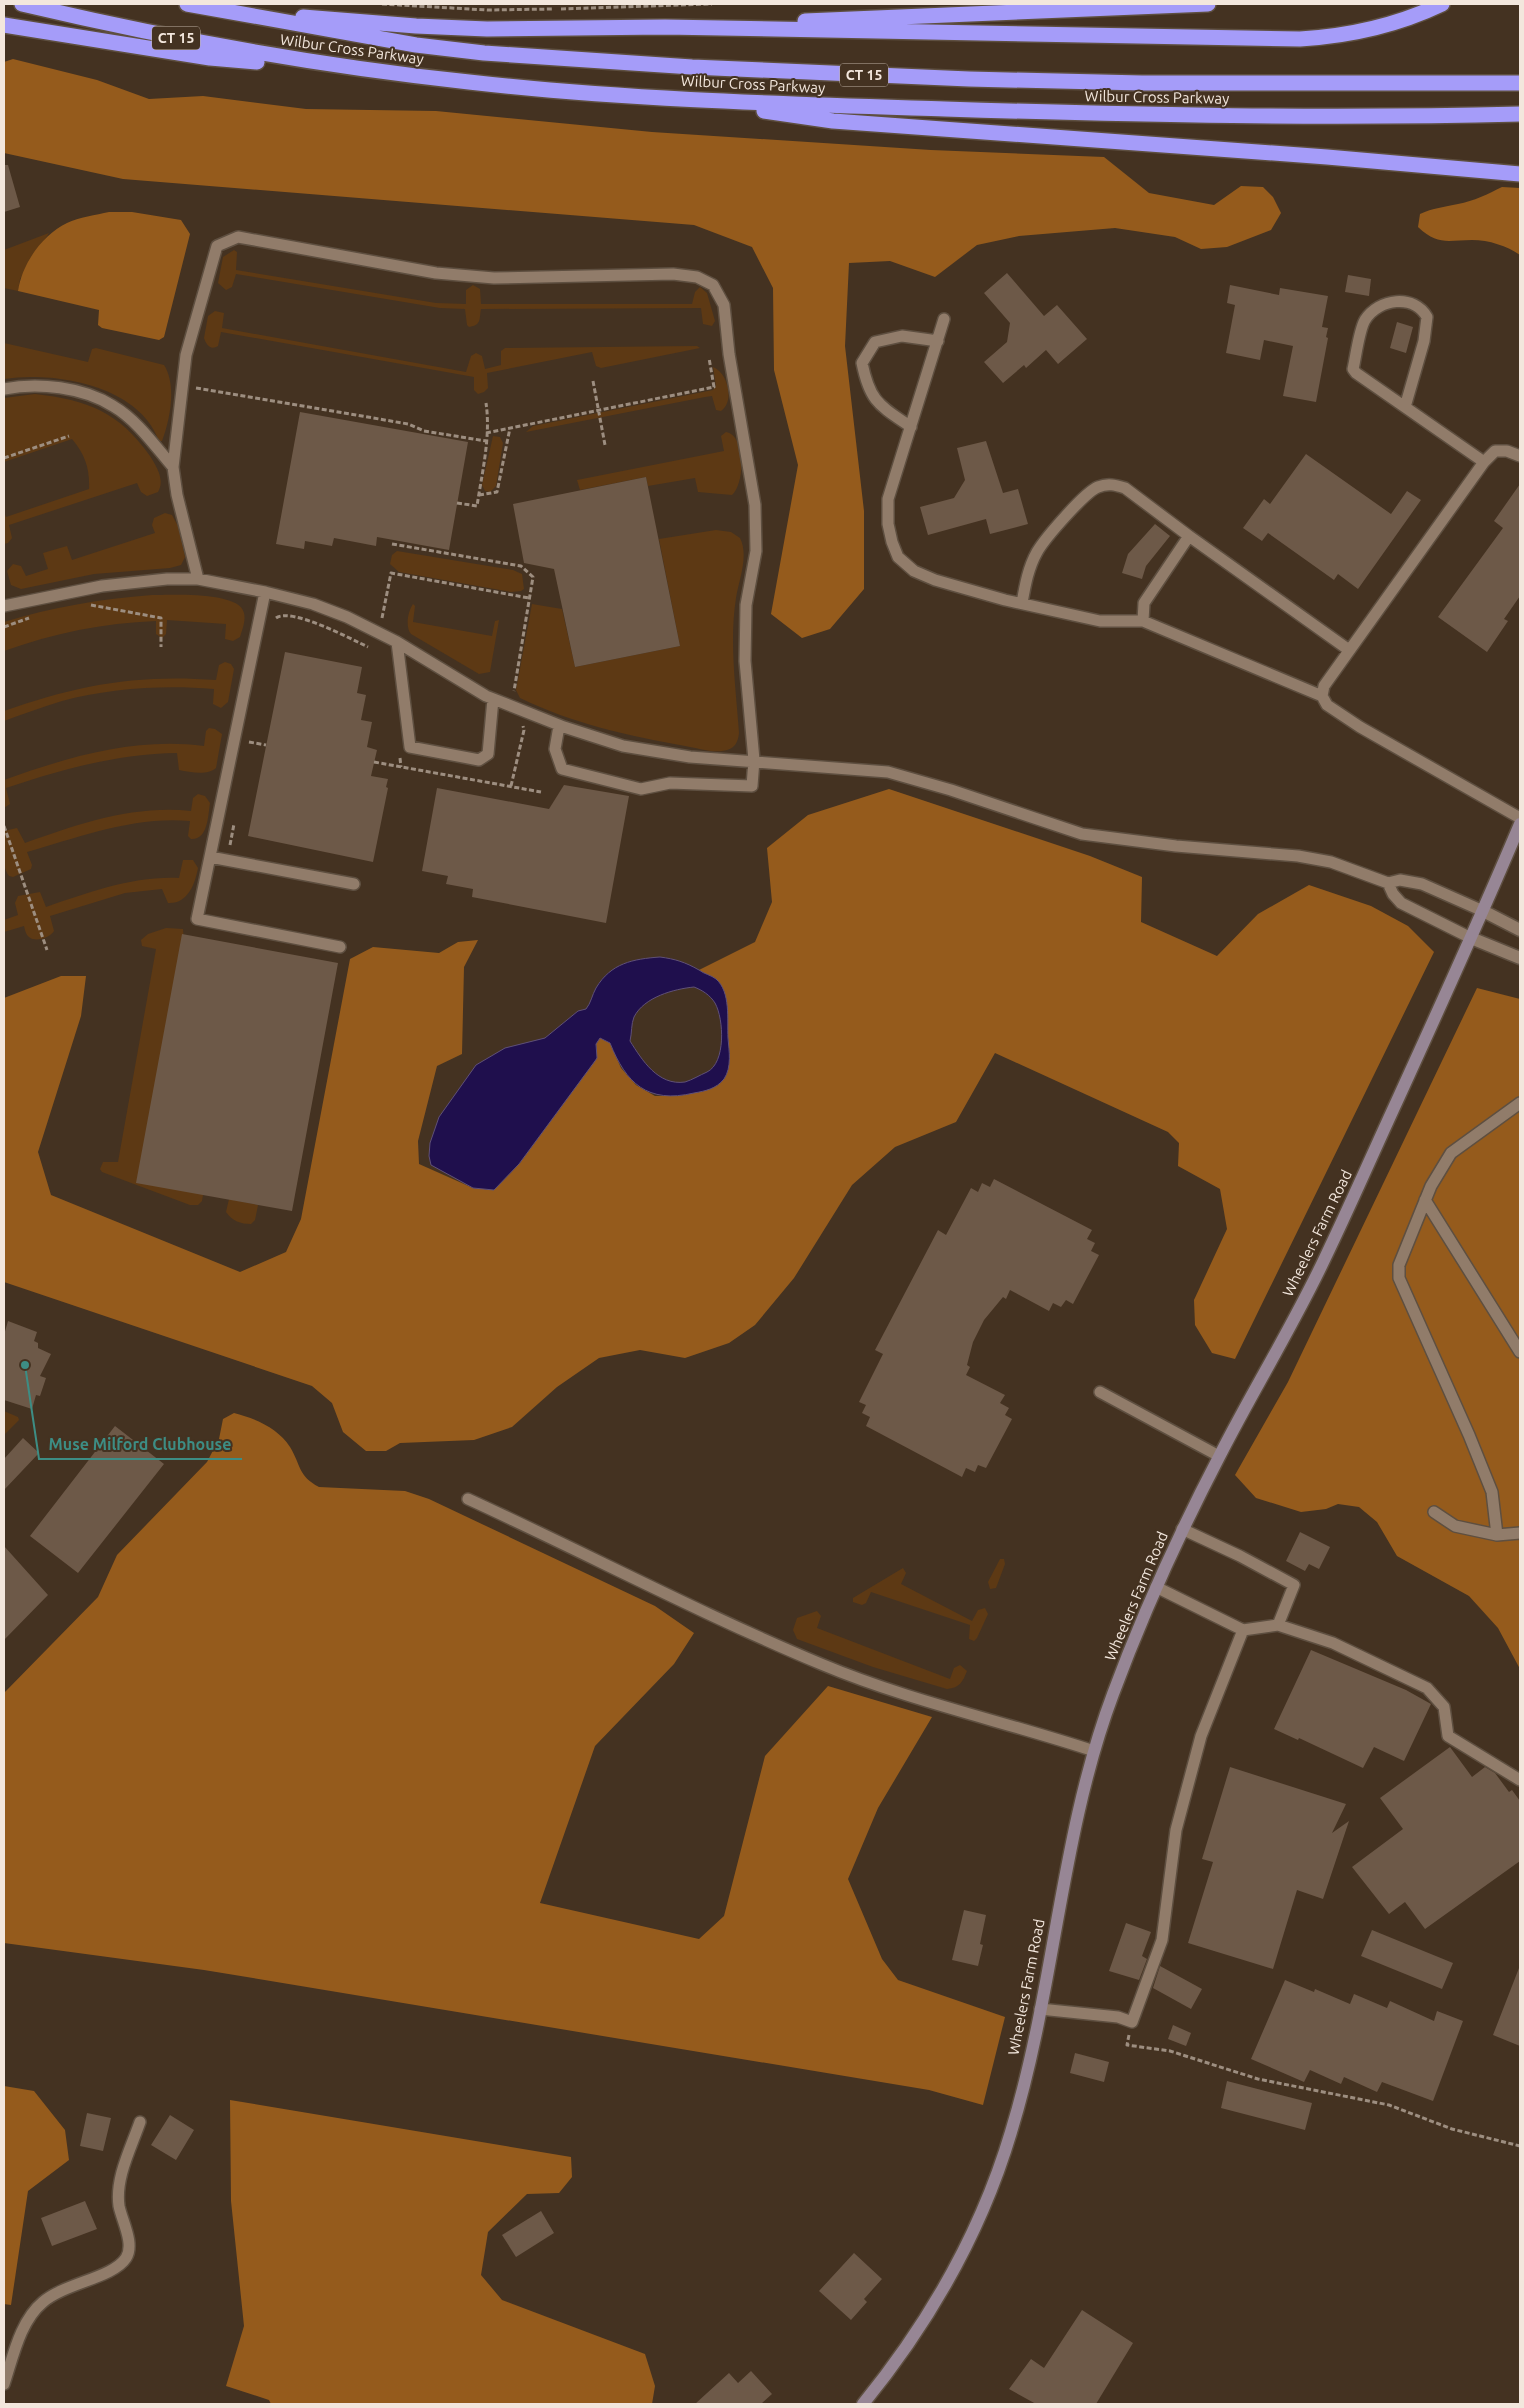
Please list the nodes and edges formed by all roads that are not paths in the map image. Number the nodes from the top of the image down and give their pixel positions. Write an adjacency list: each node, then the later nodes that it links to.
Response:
1 (22, 4): 8 (highway, Wilbur Cross Parkway / CT 15)
2 (187, 4): 5 (highway, Wilbur Cross Parkway / CT 15)
3 (1208, 4): 7 (highway)
4 (1442, 4): 7 (highway)
5 (212, 9): 7 (highway); 9 (highway, Wilbur Cross Parkway / CT 15)
6 (4, 24): 8 (highway)
7 (665, 27)
8 (332, 65): 10 (highway, Wilbur Cross Parkway / CT 15)
9 (1520, 83)
10 (676, 98): 11 (highway, Wilbur Cross Parkway / CT 15); 12 (highway)
11 (1520, 114)
12 (1520, 174)
13 (944, 319): 14 (lane)
14 (938, 340): 17 (lane); 17 (lane)
15 (4, 389): 20 (lane)
16 (1405, 406): 16 (lane); 19 (lane)
17 (911, 427): 25 (lane)
18 (1520, 456): 19 (lane)
19 (1484, 462): 28 (lane)
20 (172, 467): 22 (lane); 32 (lane)
21 (1189, 536): 25 (lane); 26 (lane); 28 (lane)
22 (198, 579): 23 (lane); 24 (lane)
23 (265, 592): 27 (lane); 35 (lane)
24 (5, 602)
25 (1022, 604): 26 (lane)
26 (1143, 621): 29 (lane)
27 (397, 642): 30 (lane); 30 (lane)
28 (1349, 650): 29 (lane)
29 (1322, 696): 33 (lane)
30 (493, 699): 31 (lane)
31 (559, 726): 32 (lane); 32 (lane)
32 (754, 760): 36 (lane)
33 (1520, 818)
34 (1520, 824): 38 (main road, Wheelers Farm Road)
35 (210, 857): 37 (lane); 41 (lane)
36 (1388, 882): 38 (lane); 40 (lane)
37 (354, 884)
38 (1483, 911): 39 (street); 40 (main road, Wheelers Farm Road)
39 (1520, 930)
40 (1471, 938): 42 (street); 47 (main road, Wheelers Farm Road)
41 (340, 947)
42 (1520, 958)
43 (1520, 1103): 44 (lane)
44 (1425, 1200): 45 (lane); 52 (lane)
45 (1520, 1352)
46 (1100, 1392): 47 (lane)
47 (1219, 1456): 50 (main road, Wheelers Farm Road)
48 (468, 1499): 56 (lane)
49 (1434, 1512): 52 (lane)
50 (1182, 1529): 53 (main road, Wheelers Farm Road); 54 (lane)
51 (1520, 1533): 52 (lane)
52 (1498, 1535)
53 (1156, 1587): 55 (lane); 56 (main road, Wheelers Farm Road)
54 (1278, 1625): 55 (lane); 57 (lane)
55 (1243, 1630): 58 (lane)
56 (1094, 1751): 58 (main road, Wheelers Farm Road)
57 (1520, 1780)
58 (1040, 2009): 61 (main road, Wheelers Farm Road)
59 (140, 2122): 60 (lane)
60 (4, 2384)
61 (863, 2404)

